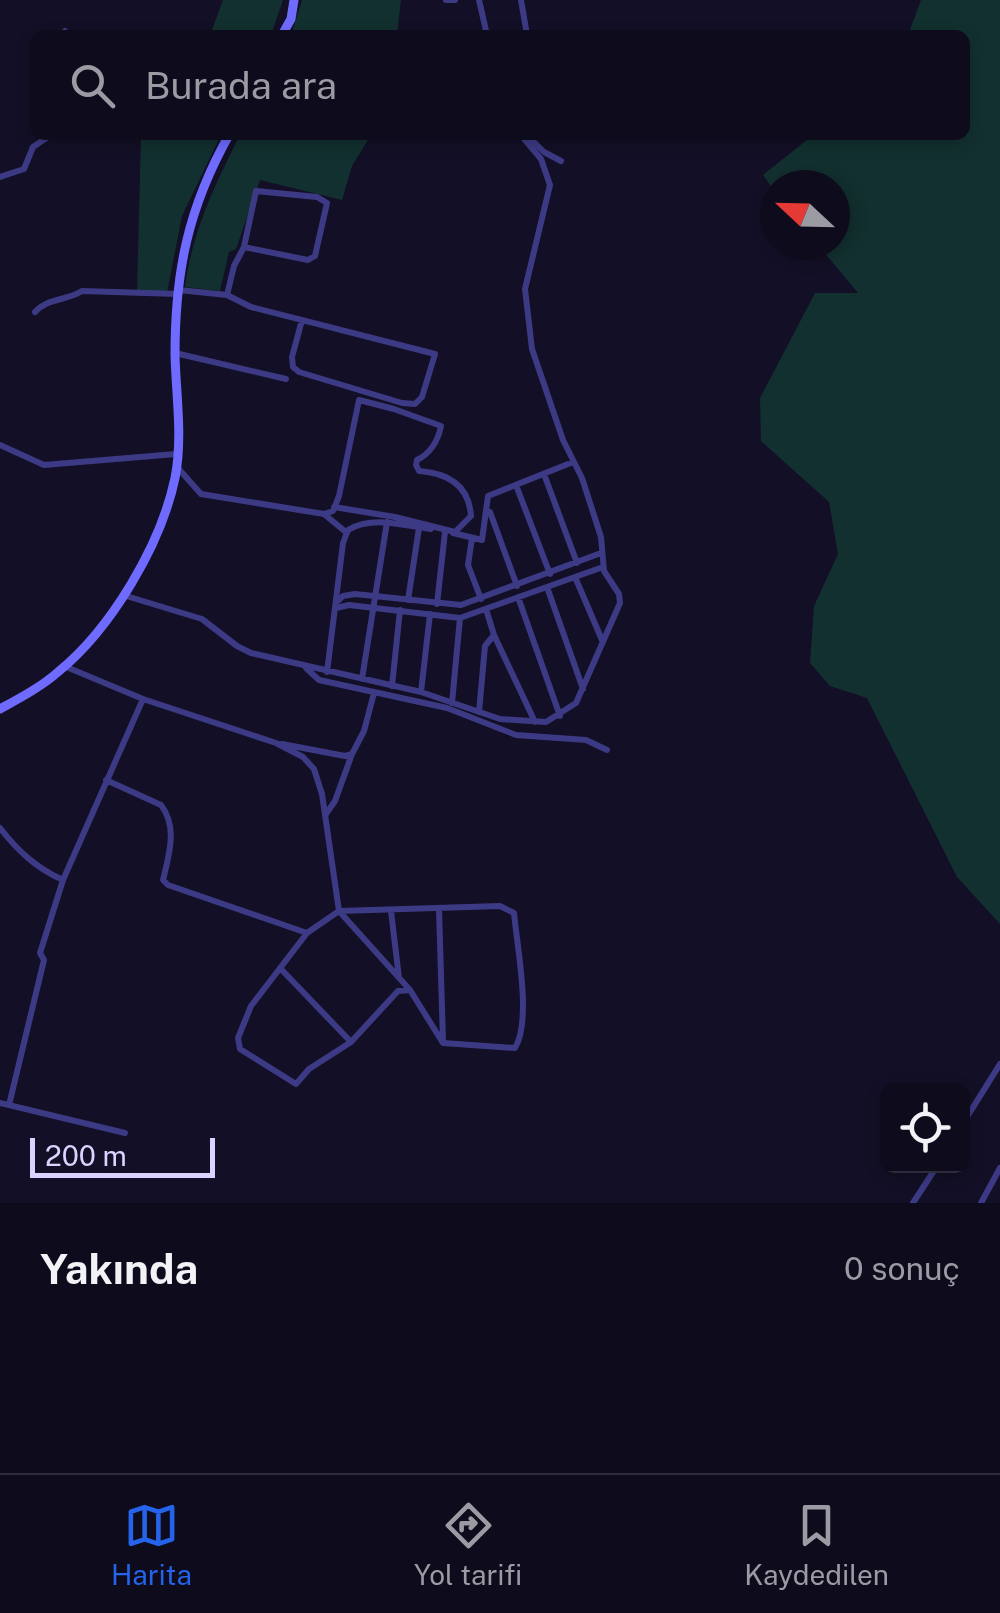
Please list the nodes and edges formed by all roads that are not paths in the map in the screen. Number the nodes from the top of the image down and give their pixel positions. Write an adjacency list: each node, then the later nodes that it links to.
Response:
1 (294, 0): 6 (main road)
2 (446, 0): 3 (street)
3 (455, 0)
4 (479, 0): 7 (street)
5 (521, 0): 8 (street)
6 (285, 30)
7 (486, 30)
8 (526, 30)
9 (44, 140): 14 (street)
10 (225, 140): 16 (main road)
11 (527, 140): 24 (street)
12 (530, 140): 13 (street)
13 (561, 161)
14 (0, 177)
15 (244, 246): 15 (street); 17 (street)
16 (178, 292): 17 (street); 18 (street); 20 (main road)
17 (227, 295): 19 (street)
18 (35, 312)
19 (302, 320): 19 (street)
20 (175, 352): 21 (street); 23 (main road)
21 (286, 379)
22 (0, 445): 23 (street)
23 (176, 454): 25 (main road)
24 (574, 462): 26 (street); 36 (street)
25 (176, 466): 30 (street); 43 (main road)
26 (544, 474): 27 (street); 37 (street)
27 (516, 485): 28 (street); 39 (street)
28 (488, 506): 35 (street); 41 (street)
29 (334, 507): 29 (street); 30 (street)
30 (324, 514): 34 (street)
31 (387, 522): 32 (street); 34 (street); 44 (street)
32 (420, 528): 33 (street); 47 (street)
33 (445, 532): 35 (street); 48 (street)
34 (347, 533): 49 (street)
35 (472, 537): 46 (street)
36 (602, 553): 37 (street); 38 (street)
37 (577, 562): 39 (street)
38 (603, 567): 40 (street); 56 (street)
39 (550, 574): 41 (street)
40 (574, 577): 42 (street); 56 (street)
41 (517, 586): 46 (street)
42 (547, 587): 45 (street); 62 (street)
43 (123, 595): 57 (main road); 58 (street)
44 (375, 596): 47 (street); 49 (street); 50 (street)
45 (518, 597): 51 (street); 69 (street)
46 (481, 598): 48 (street)
47 (408, 600): 48 (street)
48 (437, 604)
49 (337, 605): 50 (street); 59 (street)
50 (374, 607): 52 (street); 60 (street)
51 (486, 609): 54 (street); 55 (street)
52 (400, 610): 53 (street); 61 (street)
53 (430, 614): 54 (street); 63 (street)
54 (460, 618): 66 (street)
55 (494, 634): 68 (street); 70 (street)
56 (602, 642): 62 (street)
57 (64, 666): 65 (street); 67 (main road)
58 (305, 667): 59 (street); 64 (street)
59 (328, 672): 60 (street)
60 (362, 679): 61 (street)
61 (392, 686): 63 (street)
62 (583, 689): 69 (street)
63 (421, 692): 66 (street)
64 (374, 693): 72 (street); 73 (street)
65 (143, 699): 71 (street); 74 (street)
66 (452, 703): 68 (street)
67 (0, 709)
68 (479, 712): 70 (street)
69 (560, 716): 70 (street)
70 (535, 722)
71 (276, 743): 73 (street); 75 (street)
72 (607, 750)
73 (352, 754): 75 (street)
74 (106, 780): 77 (street); 81 (street)
75 (326, 814): 79 (street)
76 (0, 828): 77 (street)
77 (62, 880): 88 (street)
78 (439, 909): 80 (street); 86 (street); 86 (street)
79 (339, 911): 80 (street); 81 (street); 83 (street)
80 (391, 911): 83 (street)
81 (306, 933): 82 (street)
82 (280, 968): 85 (street); 85 (street)
83 (400, 979): 84 (street)
84 (410, 990): 85 (street); 86 (street)
85 (351, 1042)
86 (443, 1043)
87 (999, 1069): 89 (street)
88 (4, 1104): 90 (street)
89 (970, 1112)
90 (126, 1133)
91 (1000, 1168): 94 (street)
92 (933, 1173): 93 (street)
93 (914, 1203)
94 (981, 1203)

